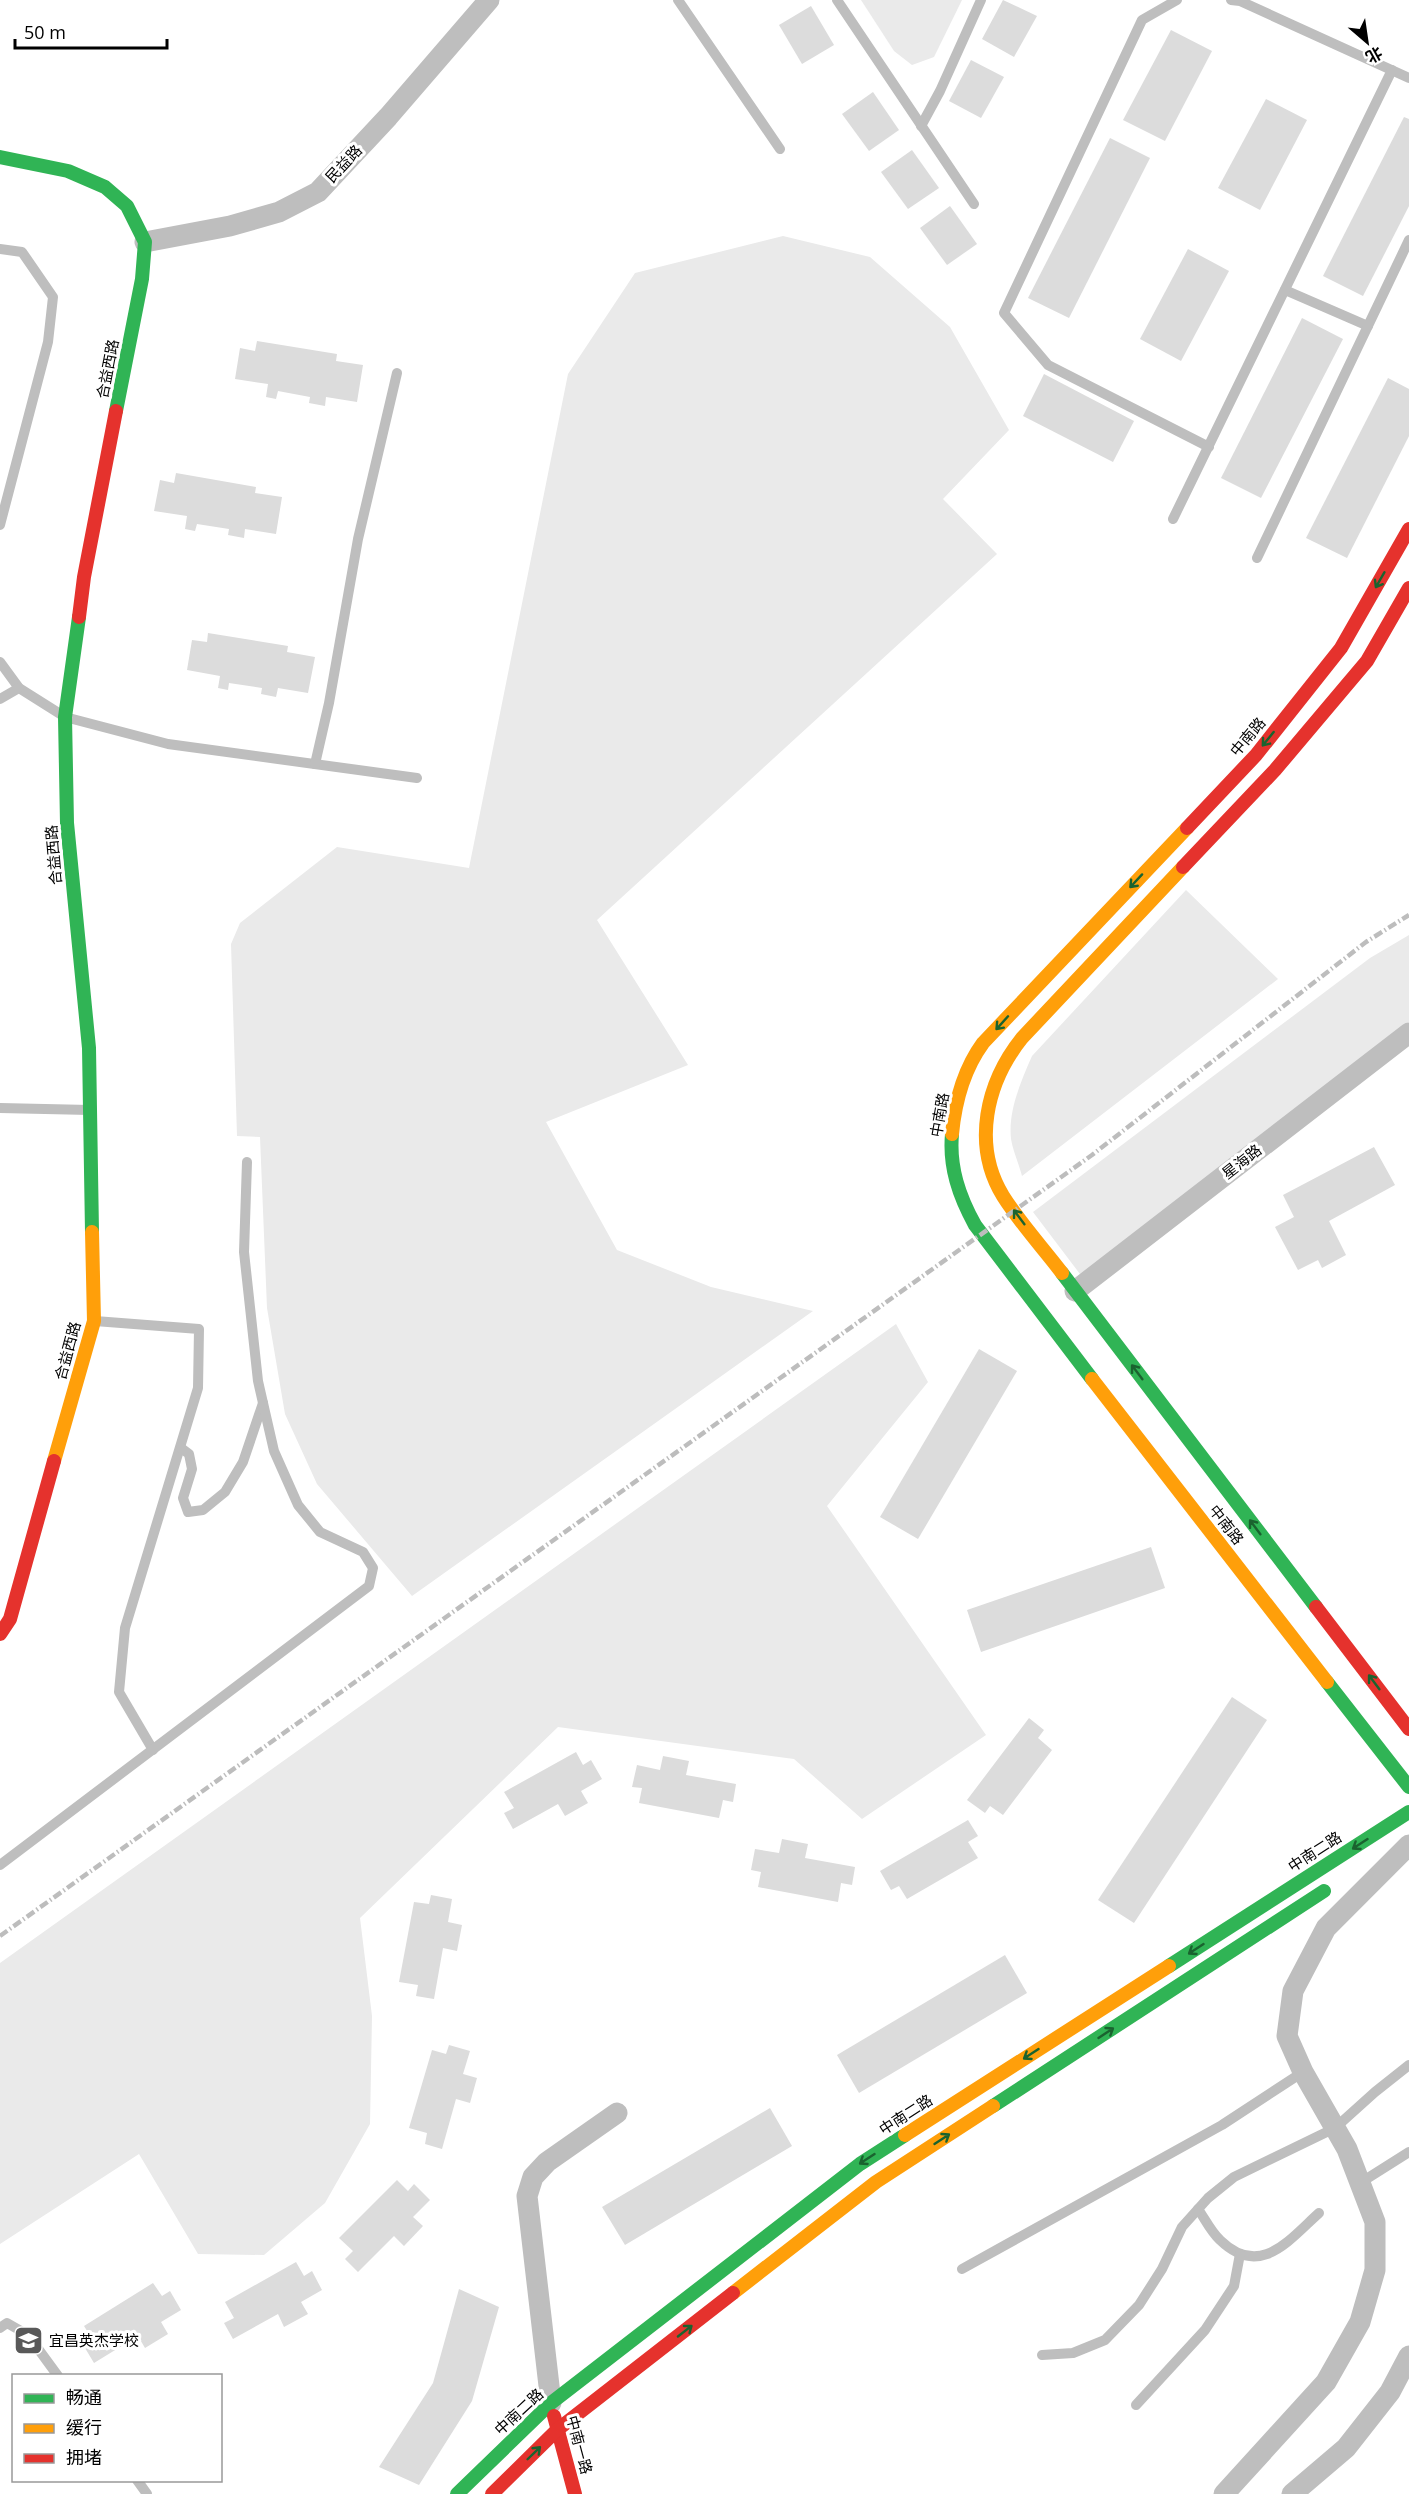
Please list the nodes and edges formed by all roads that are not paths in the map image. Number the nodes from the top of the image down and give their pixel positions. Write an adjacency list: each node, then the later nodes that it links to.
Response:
1 (489, 0): 14 (street, 民益路)
2 (678, 0): 10 (lane)
3 (837, 0): 9 (lane)
4 (981, 0): 9 (lane)
5 (1177, 0): 19 (lane)
6 (1231, 0): 7 (lane)
7 (1392, 70): 8 (lane); 16 (lane)
8 (1409, 78)
9 (921, 126): 12 (lane)
10 (780, 149)
11 (0, 157): 14 (main road)
12 (974, 204)
13 (1409, 240): 17 (lane)
14 (145, 242): 28 (main road, 合益西路)
15 (0, 249): 21 (lane)
16 (1285, 290): 17 (lane); 19 (lane)
17 (1368, 326): 23 (lane)
18 (397, 373): 29 (lane)
19 (1209, 447): 20 (lane)
20 (1173, 519)
21 (0, 525)
22 (1409, 529): 42 (main road, 中南路, one-way to 42)
23 (1257, 558)
24 (1409, 588): 35 (main road, 中南路, one-way to 24)
25 (0, 662): 26 (lane)
26 (19, 688): 27 (lane); 28 (lane)
27 (0, 699)
28 (65, 717): 29 (lane); 33 (main road, 合益西路)
29 (315, 764): 30 (lane)
30 (417, 778)
31 (1409, 1033): 35 (street, 星海路)
32 (0, 1108): 33 (lane)
33 (90, 1110): 36 (main road, 合益西路)
34 (247, 1162): 37 (lane)
35 (1075, 1291): 40 (main road, 中南路, one-way to 35)
36 (94, 1321): 38 (lane); 39 (main road, 合益西路)
37 (263, 1403): 38 (lane); 41 (lane)
38 (180, 1448): 41 (lane)
39 (0, 1634)
40 (1409, 1729)
41 (153, 1750): 47 (lane)
42 (1409, 1787)
43 (1409, 1812): 63 (main road, 中南二路, one-way to 63)
44 (1409, 1836): 46 (main road)
45 (1409, 1845): 50 (street)
46 (1379, 1856)
47 (0, 1865)
48 (1339, 1882): 65 (main road, one-way to 48)
49 (1409, 2065): 52 (lane)
50 (1303, 2072): 52 (street); 58 (lane)
51 (617, 2113): 63 (street)
52 (1335, 2128): 54 (street); 55 (lane)
53 (1409, 2152): 54 (lane)
54 (1360, 2183): 71 (street)
55 (1198, 2209): 57 (lane); 60 (lane)
56 (1319, 2213): 57 (lane)
57 (1240, 2254): 64 (lane)
58 (962, 2269)
59 (0, 2328): 62 (lane)
60 (1042, 2355)
61 (1409, 2356): 72 (street)
62 (57, 2374)
63 (551, 2403): 65 (main road, 中南一路); 68 (main road, 中南二路)
64 (1136, 2405)
65 (557, 2430): 69 (main road, one-way to 65); 70 (main road, 中南一路)
66 (138, 2482): 67 (lane)
67 (147, 2494)
68 (457, 2494)
69 (492, 2494)
70 (574, 2494)
71 (1224, 2494)
72 (1292, 2494)

